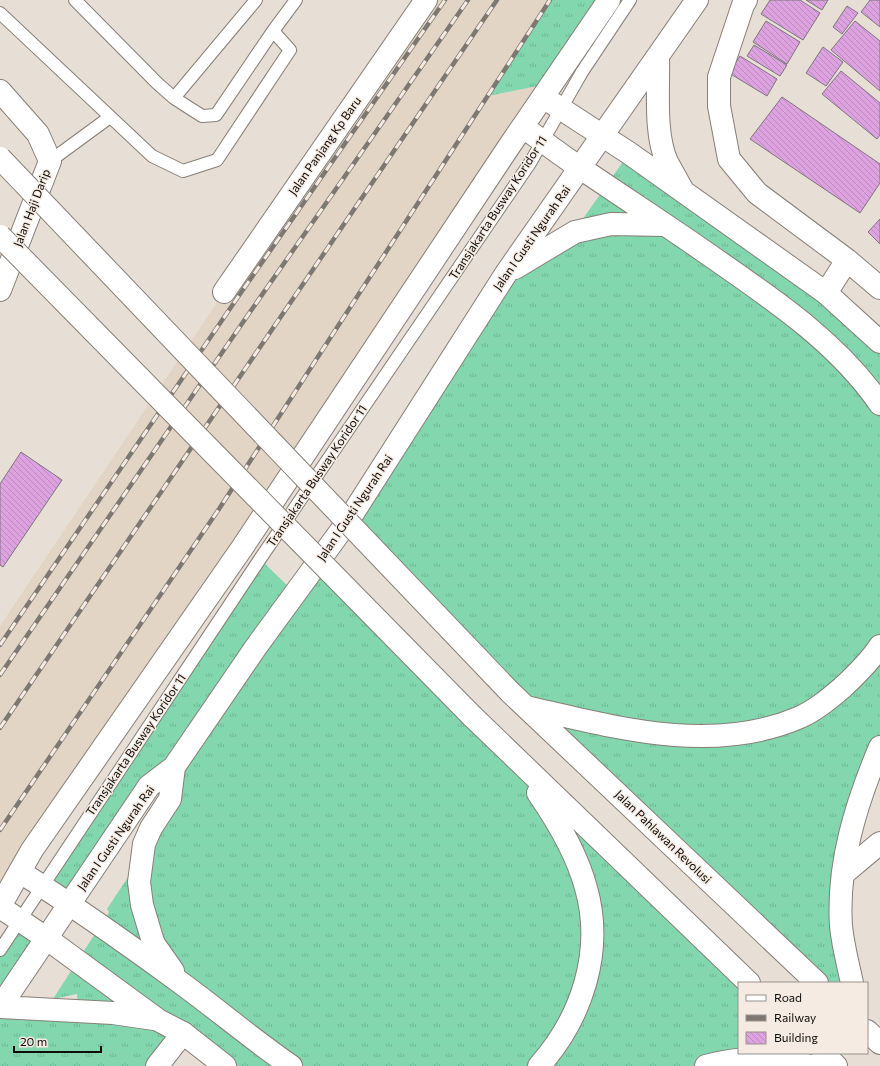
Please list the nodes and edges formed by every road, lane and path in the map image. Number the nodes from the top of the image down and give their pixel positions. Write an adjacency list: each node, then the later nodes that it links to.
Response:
1 (75, 0): 14 (lane)
2 (256, 0): 14 (lane)
3 (296, 0): 10 (lane)
4 (426, 0): 30 (main road, Jalan Panjang Kp Baru)
5 (609, 0): 13 (main road)
6 (630, 0): 15 (lane, Transjakarta Busway Koridor 11)
7 (697, 0): 11 (main road, Jalan I Gusti Ngurah Rai)
8 (746, 0): 26 (main road)
9 (0, 13): 16 (lane)
10 (273, 31): 14 (lane); 16 (lane)
11 (658, 58): 18 (main road, Jalan I Gusti Ngurah Rai); 23 (main road)
12 (0, 91): 21 (main road, Jalan Haji Darip)
13 (543, 97): 15 (main road); 17 (main road)
14 (174, 98)
15 (561, 109): 18 (main road); 19 (lane, Transjakarta Busway Koridor 11)
16 (110, 117): 21 (lane)
17 (523, 127): 19 (main road); 42 (main road)
18 (603, 137): 22 (main road, Jalan I Gusti Ngurah Rai); 23 (main road)
19 (543, 141): 22 (main road); 44 (lane, Transjakarta Busway Koridor 11)
20 (0, 158): 34 (main road, Jalan Pahlawan Revolusi, bridge)
21 (50, 161): 29 (main road, Jalan Haji Darip)
22 (580, 168): 24 (main road); 27 (main road, Jalan I Gusti Ngurah Rai)
23 (683, 192): 31 (main road)
24 (667, 225): 27 (main road); 33 (main road)
25 (0, 236): 35 (main road, bridge)
26 (847, 260): 28 (main road); 31 (main road)
27 (507, 272): 34 (main road, Jalan I Gusti Ngurah Rai)
28 (880, 288)
29 (0, 290)
30 (224, 292)
31 (826, 293): 32 (main road)
32 (880, 342)
33 (880, 404)
34 (348, 521): 35 (main road, Jalan I Gusti Ngurah Rai); 37 (main road, Jalan Pahlawan Revolusi, bridge)
35 (319, 561): 39 (main road, bridge); 40 (main road, Jalan I Gusti Ngurah Rai)
36 (880, 646): 37 (main road)
37 (526, 707): 51 (main road, Jalan Pahlawan Revolusi)
38 (880, 747): 43 (main road)
39 (516, 760): 50 (main road); 63 (main road)
40 (174, 767): 45 (main road, Jalan I Gusti Ngurah Rai); 53 (main road)
41 (880, 843): 43 (main road)
42 (20, 872): 44 (main road); 46 (main road)
43 (843, 874): 52 (main road)
44 (43, 886): 45 (main road); 47 (lane, Transjakarta Busway Koridor 11)
45 (70, 903): 48 (main road, Jalan I Gusti Ngurah Rai); 53 (main road)
46 (0, 907): 47 (main road)
47 (20, 921): 48 (main road); 49 (lane, Transjakarta Busway Koridor 11)
48 (46, 938): 54 (main road, Jalan I Gusti Ngurah Rai); 55 (main road)
49 (0, 950)
50 (748, 982)
51 (816, 982)
52 (852, 982)
53 (182, 984): 62 (main road)
54 (0, 1007): 55 (main road)
55 (158, 1020): 57 (main road)
56 (868, 1032): 58 (main road)
57 (183, 1034): 60 (main road); 61 (main road)
58 (880, 1043)
59 (824, 1054): 66 (main road)
60 (157, 1066)
61 (225, 1066)
62 (291, 1066)
63 (539, 1066)
64 (706, 1066): 65 (main road)
65 (811, 1066)
66 (836, 1066)

